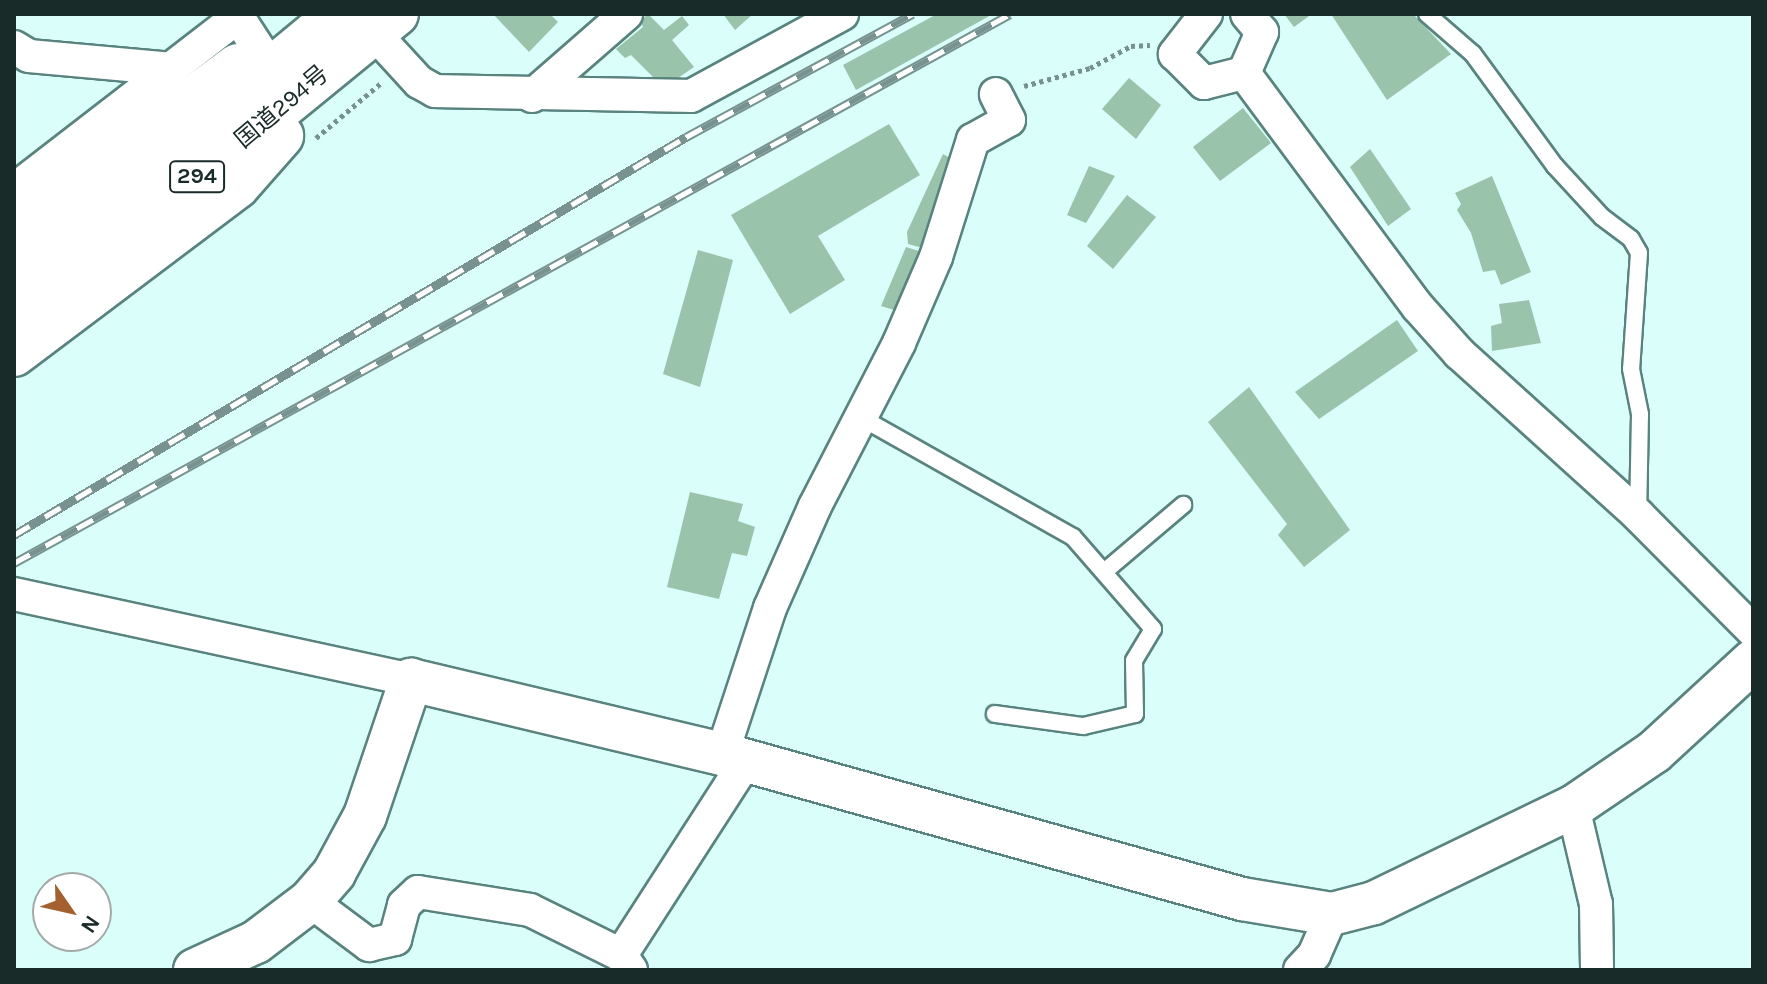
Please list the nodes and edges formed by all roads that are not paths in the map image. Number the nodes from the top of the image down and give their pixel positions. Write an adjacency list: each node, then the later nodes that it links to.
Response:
1 (626, 14): 12 (street)
2 (842, 14): 12 (street)
3 (1206, 14): 10 (street)
4 (1247, 14): 10 (street)
5 (1427, 14): 20 (lane)
6 (369, 20): 7 (highway, 国道294号 / 294); 12 (street); 16 (highway, 国道294号 / 294); 17 (highway)
7 (255, 35): 9 (street); 14 (highway); 15 (highway, 国道294号 / 294)
8 (14, 47): 9 (street)
9 (172, 69): 13 (street)
10 (1244, 73): 20 (street)
11 (996, 94): 18 (street)
12 (532, 96)
13 (14, 190)
14 (14, 231)
15 (14, 270)
16 (14, 314)
17 (14, 354)
18 (860, 417): 21 (lane); 27 (street)
19 (1183, 505): 21 (lane)
20 (1638, 515): 23 (street)
21 (1104, 572): 26 (lane)
22 (14, 594): 25 (street)
23 (1753, 631)
24 (1753, 661): 28 (street)
25 (411, 680): 27 (street); 29 (street)
26 (995, 714)
27 (734, 758): 30 (street); 31 (street)
28 (1573, 807): 30 (street); 34 (street)
29 (310, 901): 31 (street); 32 (street)
30 (1332, 914): 33 (street)
31 (626, 963)
32 (195, 970)
33 (1300, 970)
34 (1597, 970)

